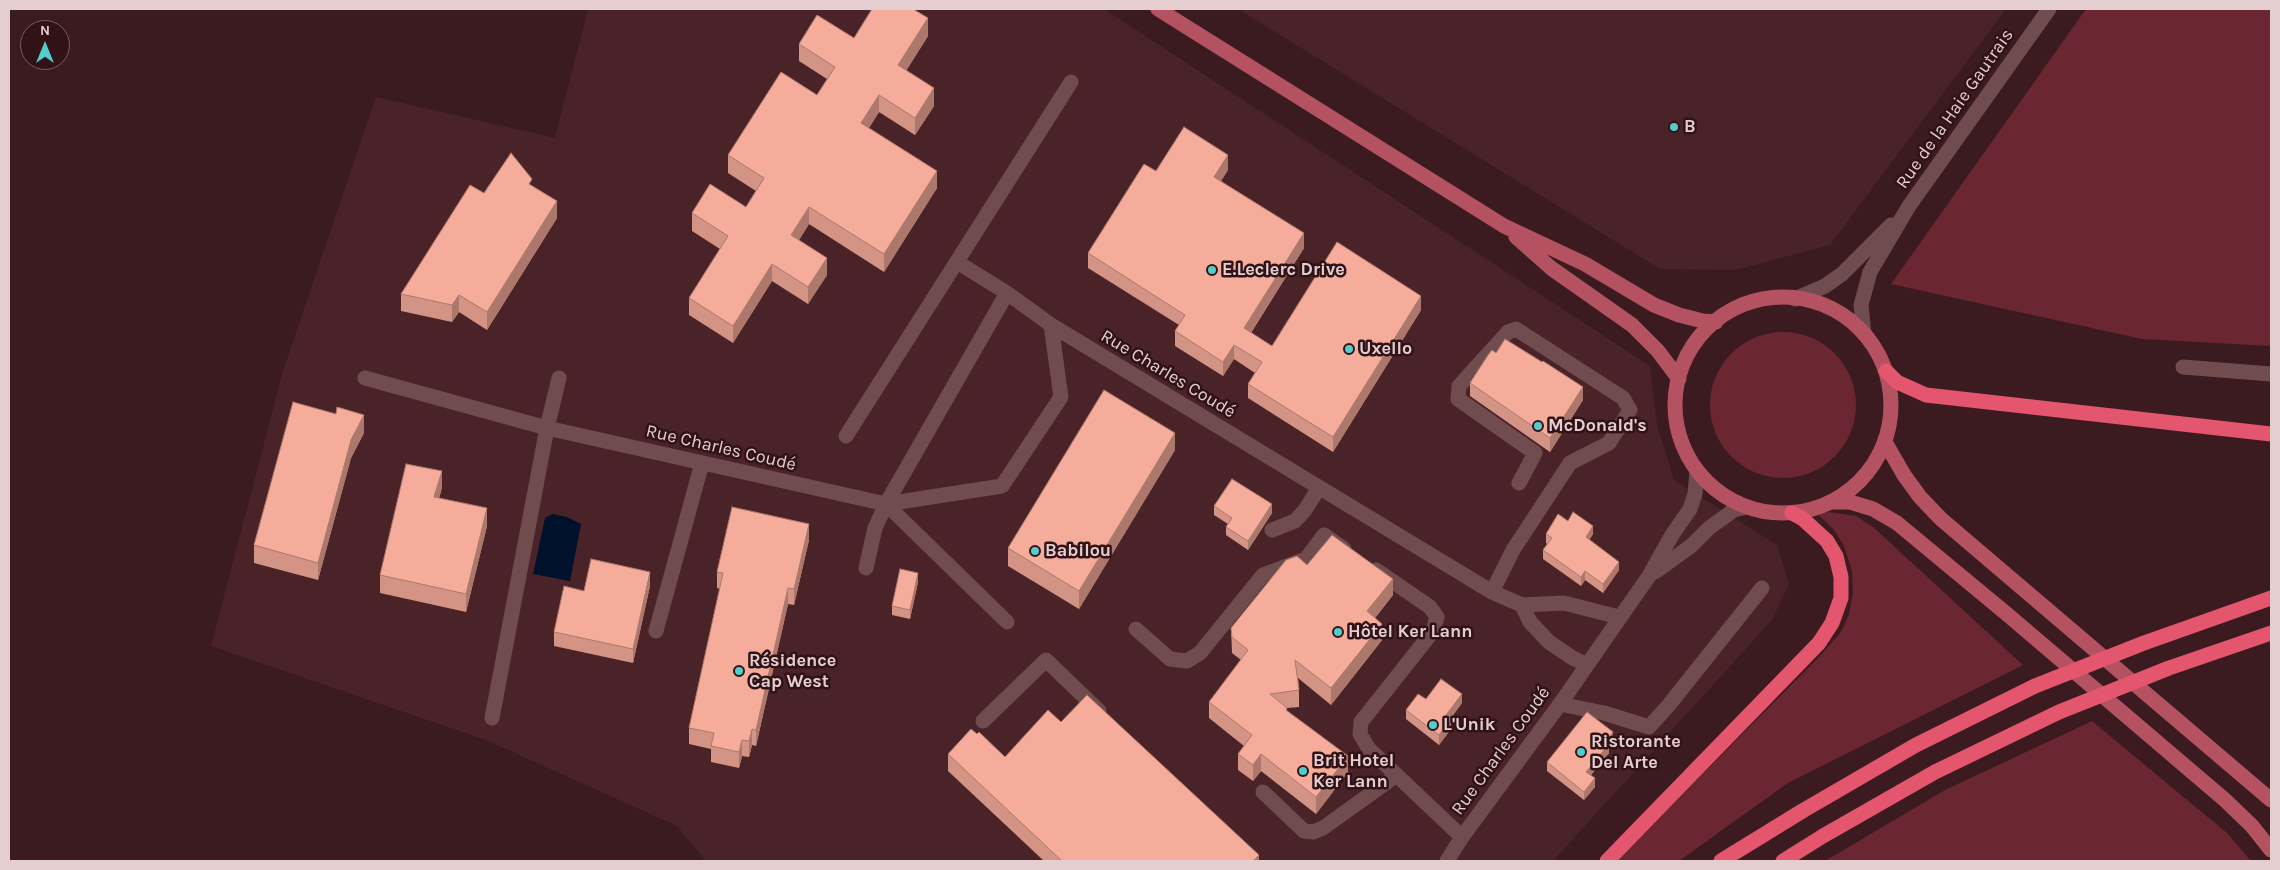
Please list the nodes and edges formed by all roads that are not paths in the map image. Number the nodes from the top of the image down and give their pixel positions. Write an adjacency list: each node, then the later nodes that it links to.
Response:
1 (1158, 9): 5 (main road)
2 (2049, 9): 4 (street, Rue de la Haie Gautrais)
3 (1071, 82): 6 (street)
4 (1909, 206): 8 (street, Rue de la Haie Gautrais); 11 (street, Rue de la Haie Gautrais)
5 (1504, 226): 9 (main road); 17 (main road)
6 (957, 262): 7 (street, Rue Charles Coudé); 20 (street)
7 (1007, 294): 10 (street, Rue Charles Coudé); 27 (street)
8 (1795, 298): 9 (main road); 11 (main road)
9 (1716, 322): 17 (main road)
10 (1051, 325): 25 (street, Rue Charles Coudé); 27 (street)
11 (1864, 334): 13 (main road)
12 (2183, 367): 14 (street)
13 (1886, 371): 19 (highway); 21 (main road)
14 (2271, 374)
15 (365, 378): 18 (street, Rue Charles Coudé)
16 (559, 378): 18 (street)
17 (1679, 380): 23 (main road)
18 (547, 428): 22 (street, Rue Charles Coudé); 44 (street)
19 (2271, 434)
20 (846, 436)
21 (1885, 442): 26 (main road); 49 (main road)
22 (702, 463): 27 (street, Rue Charles Coudé); 40 (street)
23 (1697, 470): 28 (main road); 32 (street)
24 (1519, 483): 34 (street)
25 (1319, 488): 30 (street); 34 (street, Rue Charles Coudé)
26 (1832, 502): 29 (main road); 51 (main road)
27 (886, 504): 31 (street); 38 (street)
28 (1747, 507): 29 (main road); 32 (street)
29 (1792, 512): 53 (highway)
30 (1272, 530)
31 (866, 568)
32 (1650, 576): 37 (street, Rue Charles Coudé)
33 (1762, 588): 43 (street)
34 (1492, 592): 36 (street, Rue Charles Coudé)
35 (2271, 598): 54 (highway)
36 (1522, 605): 37 (street, Rue Charles Coudé); 42 (street)
37 (1619, 618): 42 (street, Rue Charles Coudé)
38 (1007, 622)
39 (1136, 629): 47 (street)
40 (656, 631)
41 (2271, 633): 55 (highway)
42 (1587, 664): 43 (street, Rue Charles Coudé)
43 (1560, 704): 50 (street, Rue Charles Coudé)
44 (492, 718)
45 (1109, 720): 46 (street)
46 (983, 721)
47 (1397, 775): 48 (street); 50 (street)
48 (1263, 792)
49 (2271, 800)
50 (1462, 836): 52 (street, Rue Charles Coudé)
51 (2271, 850)
52 (1447, 861)
53 (1606, 861)
54 (1722, 861)
55 (1783, 861)

